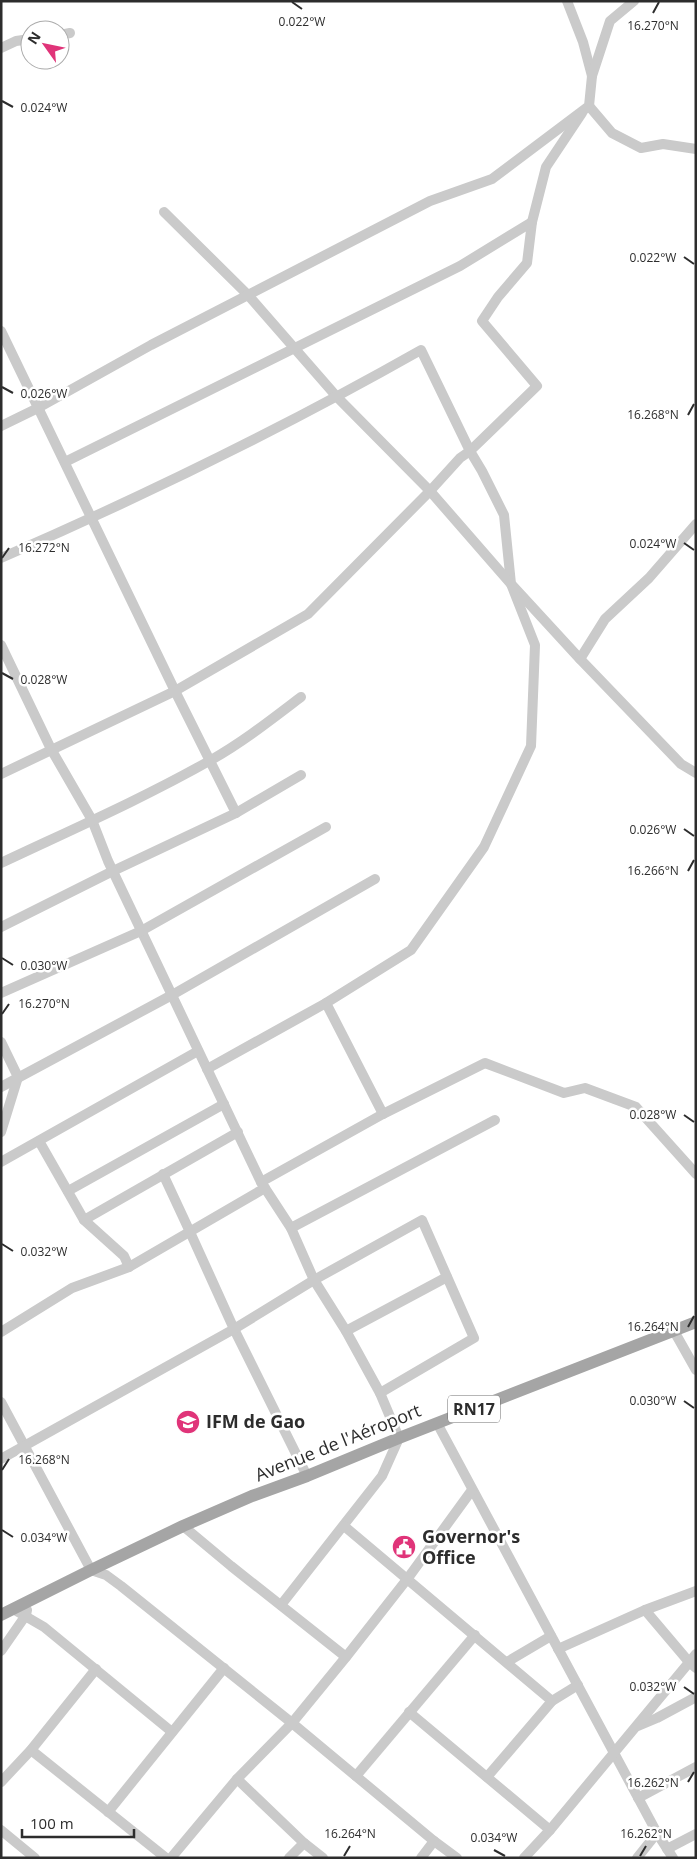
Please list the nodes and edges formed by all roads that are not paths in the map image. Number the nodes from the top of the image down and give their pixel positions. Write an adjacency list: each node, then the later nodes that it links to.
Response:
1 (567, 1): 5 (street)
2 (634, 1): 5 (street)
3 (20, 40): 4 (street)
4 (1, 48)
5 (592, 76): 6 (street)
6 (586, 110): 7 (street); 9 (street); 10 (street)
7 (696, 148)
8 (164, 212): 10 (street)
9 (532, 222): 12 (street); 16 (street)
10 (248, 296): 12 (street); 14 (street)
11 (1, 331): 14 (street)
12 (294, 348): 13 (street); 17 (street)
13 (337, 397): 16 (street); 18 (street); 19 (street)
14 (38, 408): 15 (street); 17 (street)
15 (1, 426)
16 (470, 451): 18 (street); 22 (street)
17 (65, 462): 19 (street)
18 (430, 492): 22 (street); 25 (street)
19 (92, 519): 21 (street); 25 (street)
20 (696, 524): 24 (street)
21 (1, 558)
22 (511, 584): 24 (street); 42 (street)
23 (1, 645): 27 (street)
24 (580, 659): 29 (street)
25 (175, 692): 27 (street); 28 (street)
26 (301, 697): 28 (street)
27 (51, 749): 30 (street); 33 (street)
28 (211, 760): 32 (street); 33 (street)
29 (696, 773)
30 (1, 774)
31 (301, 775): 32 (street)
32 (236, 812): 36 (street)
33 (92, 820): 35 (street); 36 (street)
34 (326, 827): 39 (street)
35 (1, 863)
36 (113, 871): 38 (street); 39 (street)
37 (375, 879): 41 (street)
38 (1, 927)
39 (142, 931): 40 (street); 41 (street)
40 (1, 993)
41 (172, 995): 44 (street); 46 (street)
42 (326, 1003): 45 (street); 49 (street)
43 (1, 1042): 46 (street)
44 (198, 1051): 45 (street); 53 (street)
45 (206, 1069): 48 (street)
46 (18, 1077): 47 (street); 51 (street)
47 (1, 1086)
48 (224, 1104): 52 (street); 58 (street)
49 (383, 1114): 56 (street); 57 (street)
50 (495, 1120): 60 (street)
51 (1, 1132)
52 (238, 1132): 55 (street); 57 (street)
53 (39, 1141): 54 (street); 58 (street)
54 (1, 1162)
55 (163, 1174): 59 (street); 61 (street)
56 (696, 1174)
57 (263, 1185): 60 (street); 61 (street)
58 (68, 1191): 59 (street)
59 (84, 1220): 62 (street)
60 (291, 1228): 64 (street)
61 (190, 1232): 62 (street); 66 (street)
62 (129, 1266): 69 (street)
63 (447, 1277): 64 (street); 67 (street); 71 (street)
64 (314, 1280): 66 (street); 67 (street)
65 (696, 1322): 68 (main road, Avenue de l'Aéroport / RN17)
66 (234, 1329): 75 (street); 77 (street)
67 (346, 1331): 71 (street)
68 (674, 1331): 70 (street); 73 (main road, Avenue de l'Aéroport / RN17)
69 (1, 1332)
70 (696, 1370)
71 (380, 1393): 74 (street)
72 (1, 1402): 75 (street)
73 (437, 1423): 74 (main road, Avenue de l'Aéroport / RN17); 78 (street)
74 (399, 1438): 77 (main road, Avenue de l'Aéroport / RN17); 80 (street)
75 (26, 1446): 76 (street); 81 (street)
76 (1, 1459)
77 (307, 1476): 79 (main road, Avenue de l'Aéroport / RN17)
78 (472, 1490): 82 (street); 91 (street)
79 (183, 1526): 81 (main road, Avenue de l'Aéroport / RN17); 85 (street)
80 (344, 1526): 82 (street); 85 (street)
81 (91, 1570): 84 (main road, Avenue de l'Aéroport / RN17); 98 (street)
82 (408, 1578): 90 (street); 95 (street)
83 (696, 1591): 87 (street)
84 (29, 1602): 86 (main road, Avenue de l'Aéroport / RN17); 89 (street)
85 (281, 1605): 95 (street)
86 (13, 1609): 88 (main road, Avenue de l'Aéroport / RN17); 89 (street)
87 (645, 1610): 92 (street); 97 (street)
88 (1, 1615)
89 (26, 1615): 93 (street); 99 (street)
90 (475, 1635): 96 (street); 103 (street)
91 (551, 1636): 92 (street); 96 (street)
92 (558, 1649): 100 (street)
93 (1, 1651)
94 (696, 1654): 97 (street)
95 (346, 1657): 104 (street)
96 (507, 1662): 102 (street)
97 (692, 1665): 105 (street)
98 (224, 1668): 104 (street); 106 (street)
99 (96, 1669): 106 (street); 107 (street)
100 (578, 1685): 102 (street); 108 (street)
101 (696, 1697): 105 (street)
102 (552, 1701): 111 (street)
103 (409, 1712): 110 (street); 111 (street)
104 (292, 1723): 110 (street); 112 (street)
105 (636, 1726): 108 (street)
106 (172, 1732): 115 (street)
107 (30, 1750): 113 (street); 115 (street)
108 (614, 1753): 114 (street); 117 (street)
109 (696, 1767): 114 (street)
110 (356, 1776): 120 (street)
111 (487, 1777): 117 (street)
112 (237, 1779): 121 (street); 125 (street)
113 (1, 1782)
114 (638, 1798): 118 (street)
115 (108, 1812): 124 (street)
116 (1, 1830): 123 (street)
117 (550, 1830): 130 (street)
118 (657, 1833): 122 (street); 131 (street)
119 (696, 1834): 122 (street)
120 (434, 1841): 128 (street); 129 (street)
121 (304, 1843): 126 (street); 127 (street)
122 (670, 1853)
123 (36, 1858)
124 (166, 1858)
125 (171, 1858)
126 (289, 1858)
127 (323, 1858)
128 (421, 1858)
129 (457, 1858)
130 (524, 1858)
131 (637, 1858)

